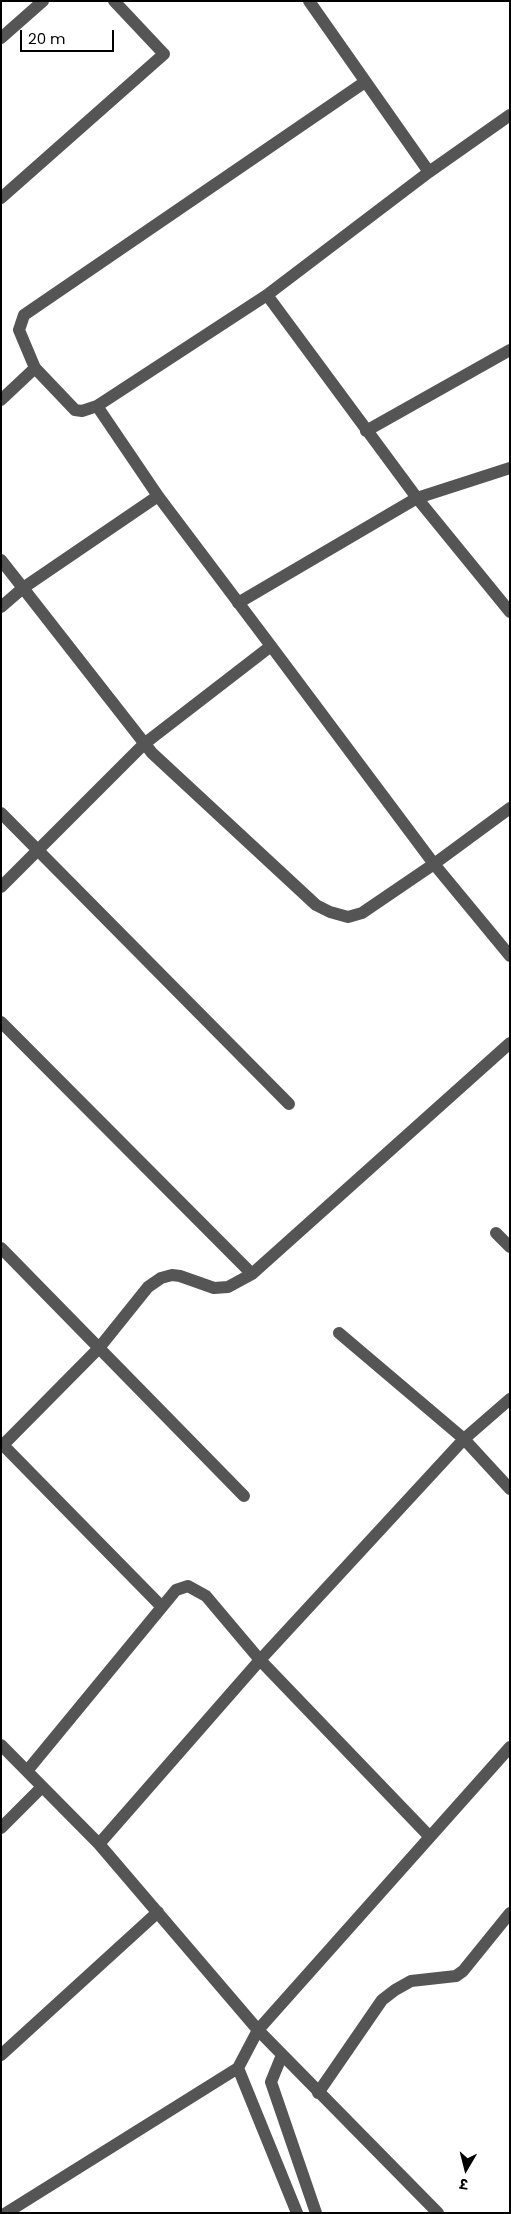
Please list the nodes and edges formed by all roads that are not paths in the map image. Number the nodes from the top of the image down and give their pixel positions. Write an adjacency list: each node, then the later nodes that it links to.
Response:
1 (43, 1): 4 (street)
2 (114, 1): 8 (street)
3 (309, 1): 5 (street)
4 (1, 38)
5 (365, 82): 7 (street); 11 (street)
6 (510, 115): 7 (street)
7 (429, 172): 9 (street)
8 (1, 198)
9 (267, 295): 13 (street); 14 (street)
10 (510, 350): 14 (street)
11 (35, 368): 12 (street); 13 (street)
12 (1, 400)
13 (97, 406): 16 (street)
14 (366, 431): 17 (street)
15 (510, 468): 17 (street)
16 (158, 496): 19 (street); 20 (street)
17 (417, 498): 20 (street); 22 (street)
18 (1, 560): 19 (street)
19 (23, 588): 21 (street); 24 (street)
20 (238, 602): 23 (street)
21 (1, 607)
22 (510, 612)
23 (271, 646): 24 (street); 28 (street)
24 (144, 744): 27 (street); 28 (street)
25 (510, 808): 28 (street)
26 (1, 813): 27 (street)
27 (38, 850): 29 (street); 33 (street)
28 (434, 864): 30 (street)
29 (1, 886)
30 (510, 956)
31 (1, 1022): 37 (street)
32 (510, 1043): 37 (street)
33 (289, 1104)
34 (496, 1233): 35 (street)
35 (510, 1246)
36 (1, 1248): 39 (street)
37 (252, 1274): 39 (street)
38 (340, 1334): 41 (street)
39 (99, 1348): 42 (street); 44 (street)
40 (510, 1399): 41 (street)
41 (464, 1439): 43 (street); 46 (street)
42 (2, 1445): 45 (street)
43 (510, 1489)
44 (244, 1496)
45 (162, 1607): 46 (street); 49 (street)
46 (260, 1660): 52 (street); 53 (street)
47 (1, 1745): 49 (street)
48 (510, 1748): 52 (street)
49 (27, 1771): 50 (street)
50 (42, 1787): 51 (street); 53 (street)
51 (1, 1828)
52 (430, 1837): 56 (street)
53 (99, 1844): 54 (street)
54 (158, 1912): 56 (street); 58 (street)
55 (510, 1912): 60 (street)
56 (258, 2030): 57 (street); 59 (street)
57 (282, 2054): 60 (street); 63 (street)
58 (1, 2055)
59 (238, 2068): 61 (street); 62 (street)
60 (318, 2093): 64 (street)
61 (6, 2213)
62 (297, 2213)
63 (316, 2213)
64 (438, 2213)

